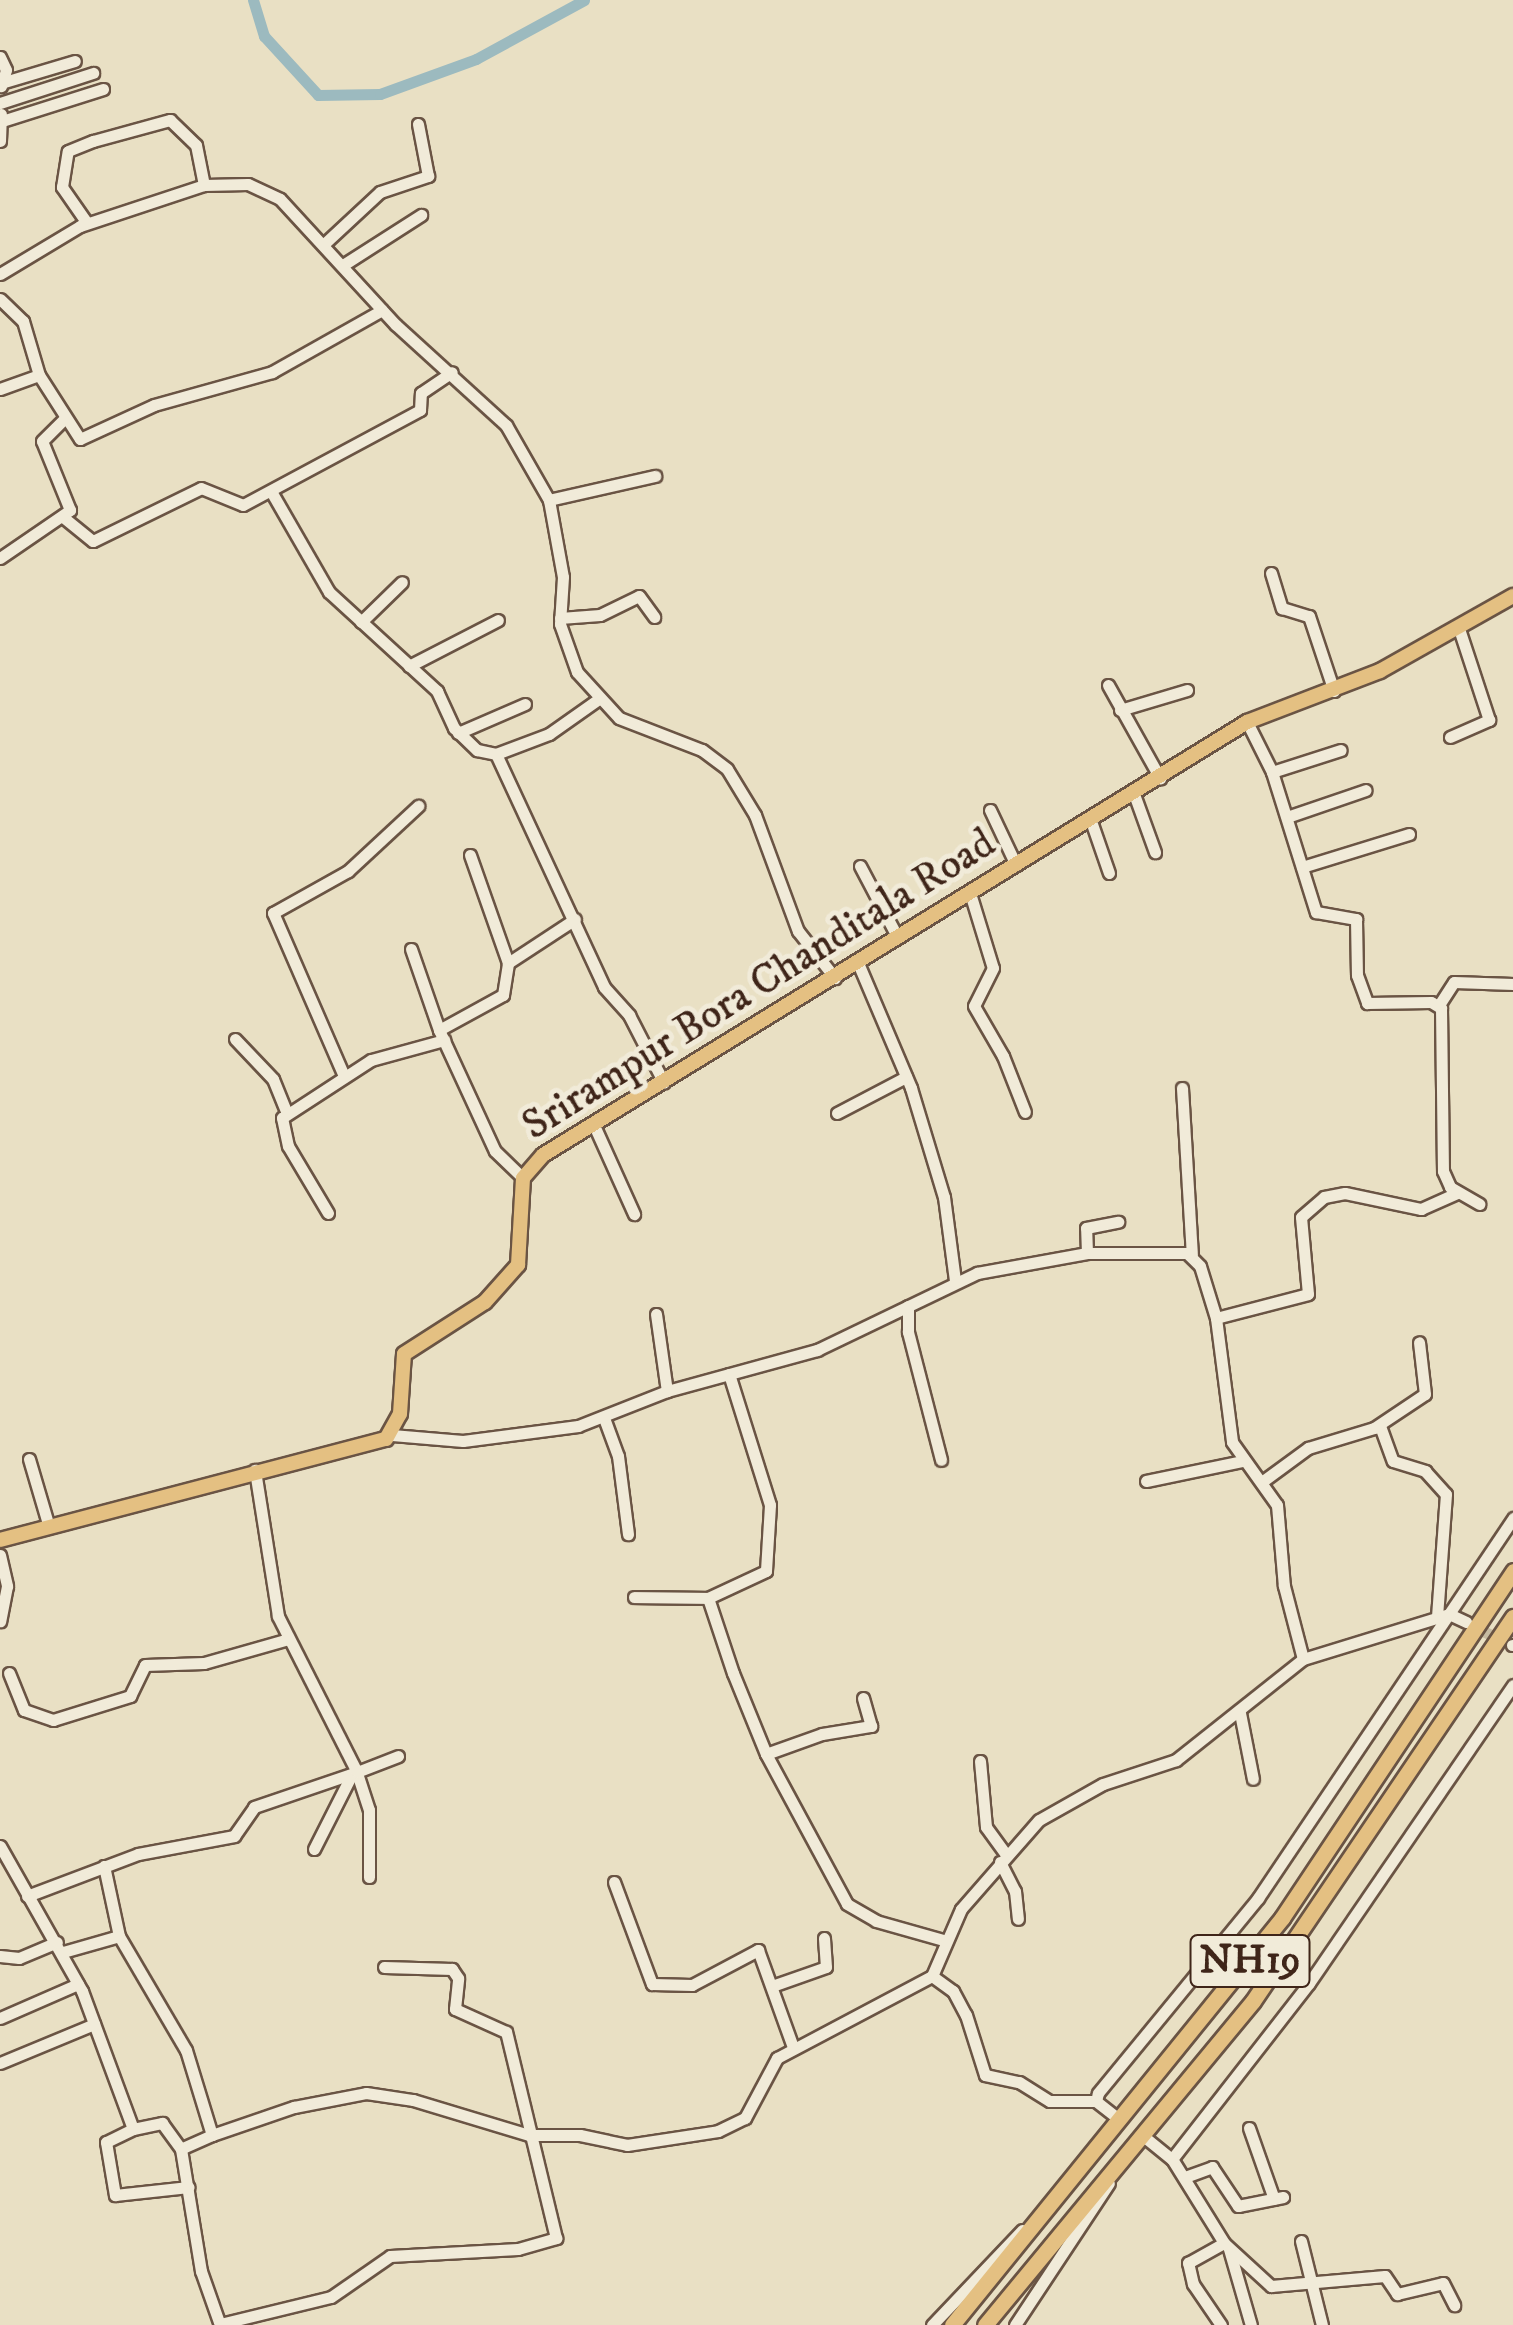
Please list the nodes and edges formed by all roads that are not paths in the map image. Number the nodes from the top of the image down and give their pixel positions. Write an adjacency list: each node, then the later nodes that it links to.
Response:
1 (0, 57): 4 (street)
2 (75, 61): 4 (street)
3 (93, 73): 6 (street)
4 (1, 86)
5 (104, 89): 6 (street)
6 (0, 111): 8 (street)
7 (418, 124): 12 (street)
8 (0, 141)
9 (204, 185): 11 (street); 11 (street); 12 (street)
10 (421, 215): 13 (street)
11 (87, 223): 14 (street)
12 (324, 244): 13 (street)
13 (344, 265): 16 (street)
14 (0, 274)
15 (0, 299): 18 (street)
16 (382, 310): 17 (street); 20 (street)
17 (452, 372): 22 (street); 23 (street)
18 (39, 375): 19 (street); 20 (street)
19 (0, 389)
20 (63, 420): 24 (street)
21 (655, 476): 23 (street)
22 (272, 492): 24 (street); 32 (street)
23 (549, 500): 30 (street)
24 (63, 517): 25 (street)
25 (0, 558)
26 (1272, 573): 37 (street)
27 (402, 582): 32 (street)
28 (1513, 596): 33 (main road, Srirampur Bora Chanditala Road)
29 (654, 617): 30 (street)
30 (560, 618): 38 (street)
31 (498, 620): 34 (street)
32 (361, 622): 34 (street)
33 (1459, 629): 37 (main road, Srirampur Bora Chanditala Road); 43 (street)
34 (409, 666): 42 (street)
35 (1108, 685): 40 (street)
36 (1187, 690): 40 (street)
37 (1334, 691): 41 (main road, Srirampur Bora Chanditala Road)
38 (600, 698): 45 (street); 67 (street)
39 (525, 704): 42 (street)
40 (1120, 710): 47 (street)
41 (1247, 722): 46 (street); 47 (main road, Srirampur Bora Chanditala Road)
42 (458, 733): 45 (street)
43 (1450, 738)
44 (1341, 750): 46 (street)
45 (496, 754): 62 (street)
46 (1272, 772): 52 (street)
47 (1160, 778): 49 (main road, Srirampur Bora Chanditala Road)
48 (1366, 790): 52 (street)
49 (1134, 794): 53 (main road, Srirampur Bora Chanditala Road); 55 (street)
50 (418, 806): 72 (street)
51 (990, 810): 57 (street)
52 (1287, 817): 59 (street)
53 (1092, 821): 57 (main road, Srirampur Bora Chanditala Road); 60 (street)
54 (1409, 834): 59 (street)
55 (1155, 852)
56 (470, 855): 65 (street)
57 (1016, 865): 61 (main road, Srirampur Bora Chanditala Road)
58 (860, 866): 63 (street)
59 (1302, 867): 69 (street)
60 (1109, 872)
61 (970, 893): 63 (main road, Srirampur Bora Chanditala Road); 76 (street)
62 (576, 919): 65 (street); 74 (street)
63 (898, 938): 66 (main road, Srirampur Bora Chanditala Road)
64 (411, 949): 70 (street)
65 (508, 962): 70 (street)
66 (858, 963): 67 (main road, Srirampur Bora Chanditala Road); 73 (street)
67 (835, 978): 74 (main road, Srirampur Bora Chanditala Road)
68 (1513, 984): 69 (street)
69 (1439, 1004): 81 (street)
70 (441, 1035): 72 (street); 80 (street)
71 (235, 1039): 77 (street)
72 (344, 1076): 77 (street)
73 (906, 1077): 78 (street); 88 (street)
74 (664, 1082): 79 (main road, Srirampur Bora Chanditala Road)
75 (1182, 1088): 87 (street)
76 (1025, 1112)
77 (287, 1113): 83 (street)
78 (837, 1114)
79 (593, 1123): 80 (main road, Srirampur Bora Chanditala Road); 84 (street)
80 (523, 1178): 97 (main road, Srirampur Bora Chanditala Road)
81 (1457, 1193): 82 (street); 91 (street)
82 (1479, 1204)
83 (328, 1213)
84 (634, 1214)
85 (1118, 1222): 86 (street)
86 (1087, 1254): 87 (street); 88 (street)
87 (1192, 1255): 91 (street)
88 (955, 1280): 89 (street)
89 (908, 1306): 93 (street); 99 (street)
90 (656, 1314): 94 (street)
91 (1216, 1318): 100 (street)
92 (1418, 1342): 96 (street)
93 (730, 1374): 94 (street); 111 (street)
94 (667, 1391): 95 (street)
95 (604, 1418): 97 (street); 106 (street)
96 (1380, 1426): 103 (street); 112 (street)
97 (392, 1435): 101 (main road)
98 (29, 1458): 105 (street)
99 (942, 1460)
100 (1243, 1460): 102 (street); 103 (street)
101 (255, 1470): 105 (main road); 116 (street)
102 (1146, 1481)
103 (1263, 1482): 117 (street)
104 (1513, 1518): 112 (street)
105 (49, 1528): 107 (main road)
106 (628, 1534)
107 (0, 1540)
108 (0, 1555): 114 (street)
109 (1513, 1571): 150 (highway, NH19)
110 (634, 1597): 111 (street)
111 (708, 1598): 122 (street)
112 (1443, 1615): 115 (street); 117 (street); 149 (street)
113 (1513, 1618): 155 (highway, NH19)
114 (0, 1621)
115 (1466, 1622)
116 (288, 1639): 118 (street); 125 (street)
117 (1303, 1659): 121 (street)
118 (9, 1673)
119 (1513, 1685): 158 (street)
120 (863, 1698): 122 (street)
121 (1240, 1713): 126 (street); 129 (street)
122 (766, 1754): 138 (street)
123 (398, 1756): 125 (street)
124 (980, 1761): 129 (street)
125 (355, 1773): 128 (street); 131 (street); 132 (street)
126 (1253, 1779)
127 (0, 1846): 130 (street)
128 (314, 1849)
129 (1003, 1858): 135 (street); 138 (street)
130 (3, 1861): 134 (street)
131 (104, 1866): 134 (street); 136 (street)
132 (369, 1877)
133 (614, 1882): 144 (street)
134 (28, 1896): 139 (street)
135 (1018, 1919)
136 (120, 1936): 139 (street); 153 (street)
137 (824, 1938): 144 (street)
138 (943, 1940): 142 (street)
139 (60, 1947): 140 (street); 143 (street)
140 (0, 1956)
141 (384, 1966): 154 (street)
142 (932, 1976): 147 (street); 149 (street)
143 (78, 1984): 145 (street); 146 (street)
144 (772, 1986): 147 (street)
145 (0, 2018)
146 (94, 2024): 148 (street); 152 (street)
147 (793, 2046): 154 (street)
148 (0, 2063)
149 (1096, 2101): 150 (street)
150 (1120, 2120): 160 (highway, NH19)
151 (1248, 2128): 159 (street)
152 (134, 2129): 156 (street); 161 (street)
153 (212, 2134): 154 (street); 156 (street)
154 (529, 2136): 166 (street)
155 (1142, 2136): 157 (highway, NH19); 158 (street)
156 (181, 2150): 161 (street)
157 (1124, 2158): 169 (highway, NH19); 170 (street)
158 (1172, 2159): 159 (street)
159 (1185, 2177): 163 (street)
160 (1071, 2181): 167 (street); 168 (highway, NH19)
161 (188, 2186): 166 (street)
162 (1300, 2242): 164 (street)
163 (1227, 2246): 164 (street); 171 (street); 172 (street)
164 (1307, 2284): 165 (street); 173 (street)
165 (1454, 2305)
166 (220, 2325)
167 (932, 2325)
168 (952, 2325)
169 (985, 2325)
170 (1015, 2325)
171 (1220, 2325)
172 (1250, 2325)
173 (1322, 2325)

